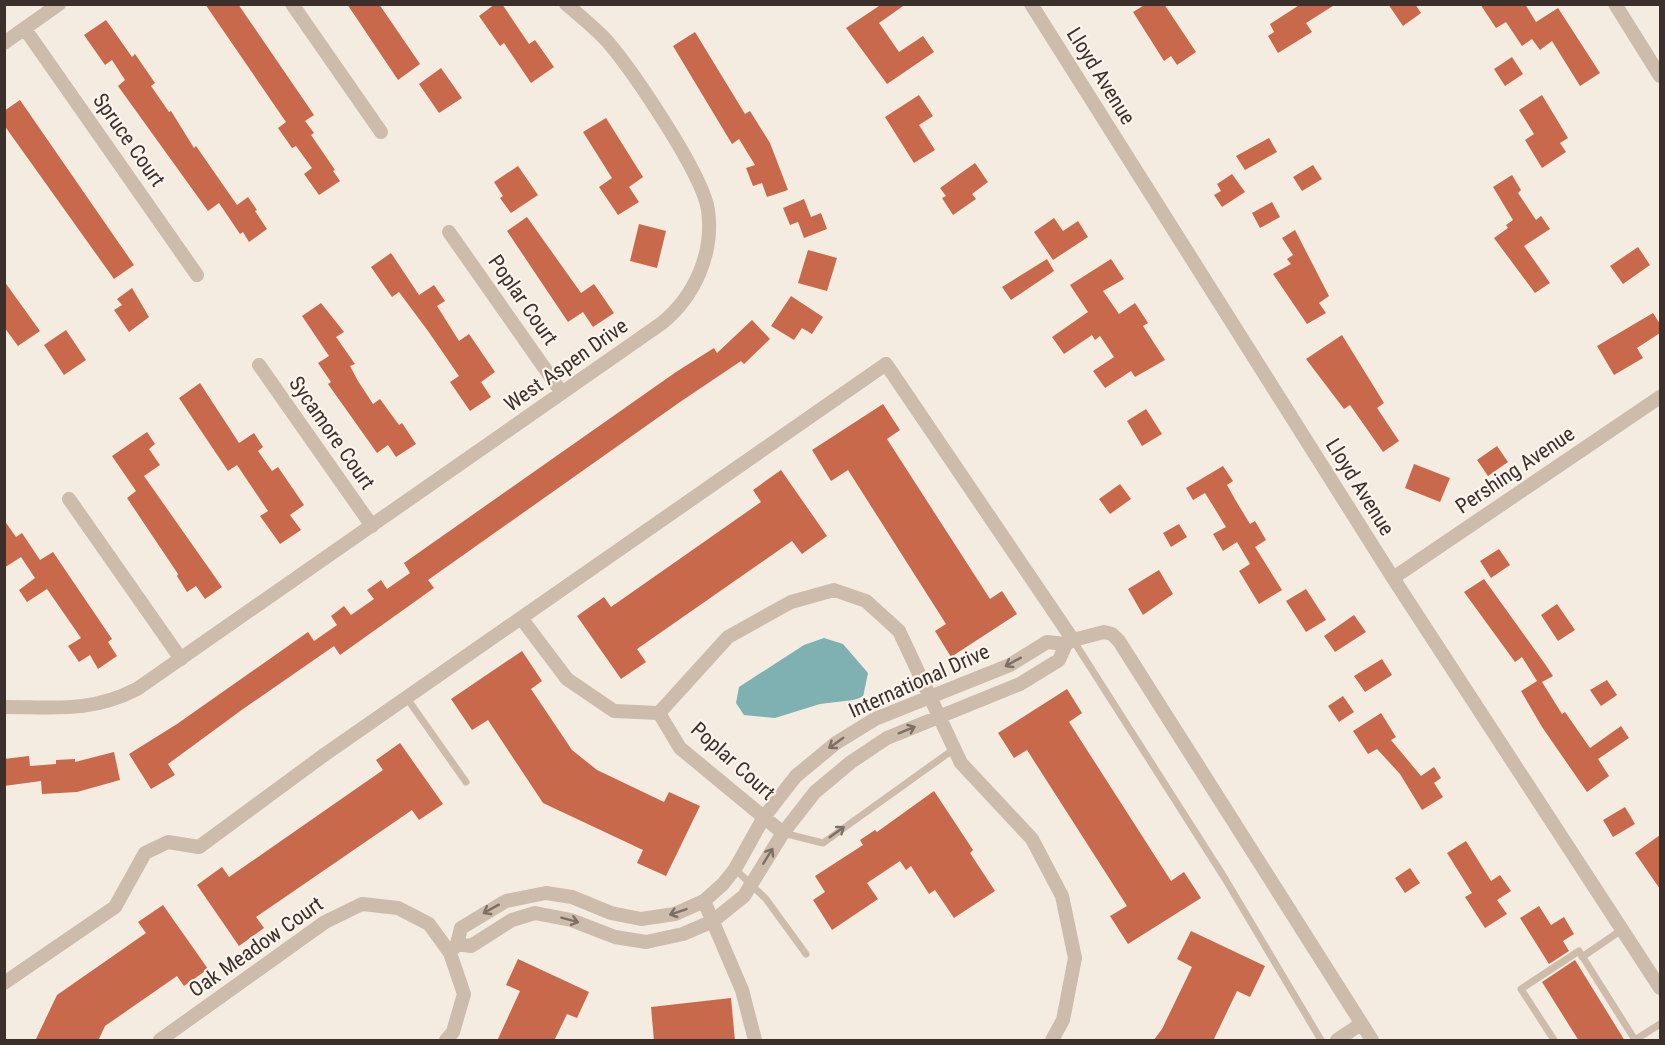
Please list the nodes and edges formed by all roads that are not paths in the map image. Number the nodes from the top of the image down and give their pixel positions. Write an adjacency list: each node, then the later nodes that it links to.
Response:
1 (59, 4): 6 (street)
2 (292, 4): 9 (street)
3 (566, 4): 13 (street, West Aspen Drive)
4 (1031, 4): 17 (street, Lloyd Avenue)
5 (1616, 4): 8 (street)
6 (25, 28): 7 (street); 11 (street, Spruce Court)
7 (4, 43)
8 (1660, 76)
9 (381, 132)
10 (449, 232): 13 (street, Poplar Court)
11 (197, 275)
12 (259, 364): 16 (street, Sycamore Court)
13 (562, 393): 16 (street, West Aspen Drive)
14 (1660, 397): 17 (street, Pershing Avenue)
15 (69, 499): 20 (street)
16 (372, 526): 20 (street, West Aspen Drive)
17 (1393, 578): 34 (street, Lloyd Avenue)
18 (521, 618): 19 (street); 21 (street); 24 (street)
19 (1070, 642): 22 (street, International Drive, one-way to 22); 25 (street, International Drive); 40 (street, International Drive); 47 (lane)
20 (181, 659): 23 (street, West Aspen Drive)
21 (406, 697): 27 (lane); 38 (street)
22 (931, 698): 24 (street); 25 (street); 28 (street, International Drive, one-way to 28)
23 (4, 707)
24 (659, 713): 28 (street, Poplar Court)
25 (940, 717): 26 (street); 29 (street, International Drive, one-way to 25)
26 (954, 749): 29 (lane, one-way to 26); 46 (street)
27 (466, 782)
28 (764, 817): 29 (street, Poplar Court); 30 (street, International Drive)
29 (783, 833): 31 (street, International Drive, one-way to 29)
30 (735, 869): 31 (lane); 32 (street, International Drive)
31 (751, 884): 33 (street, International Drive); 36 (lane)
32 (704, 901): 33 (street); 35 (street, International Drive, one-way to 35)
33 (713, 921): 35 (street, International Drive, one-way to 33); 45 (street)
34 (1623, 929): 37 (lane); 39 (street, Lloyd Avenue)
35 (454, 948): 43 (street, Oak Meadow Court); 44 (street, Oak Meadow Court)
36 (806, 954)
37 (1582, 957): 42 (lane); 50 (lane)
38 (4, 983)
39 (1660, 988)
40 (1361, 1024): 48 (street); 49 (street, International Drive)
41 (1660, 1024): 42 (lane)
42 (1635, 1040)
43 (160, 1041)
44 (446, 1041)
45 (755, 1041)
46 (1052, 1041)
47 (1321, 1041)
48 (1337, 1041)
49 (1372, 1041)
50 (1554, 1041)

